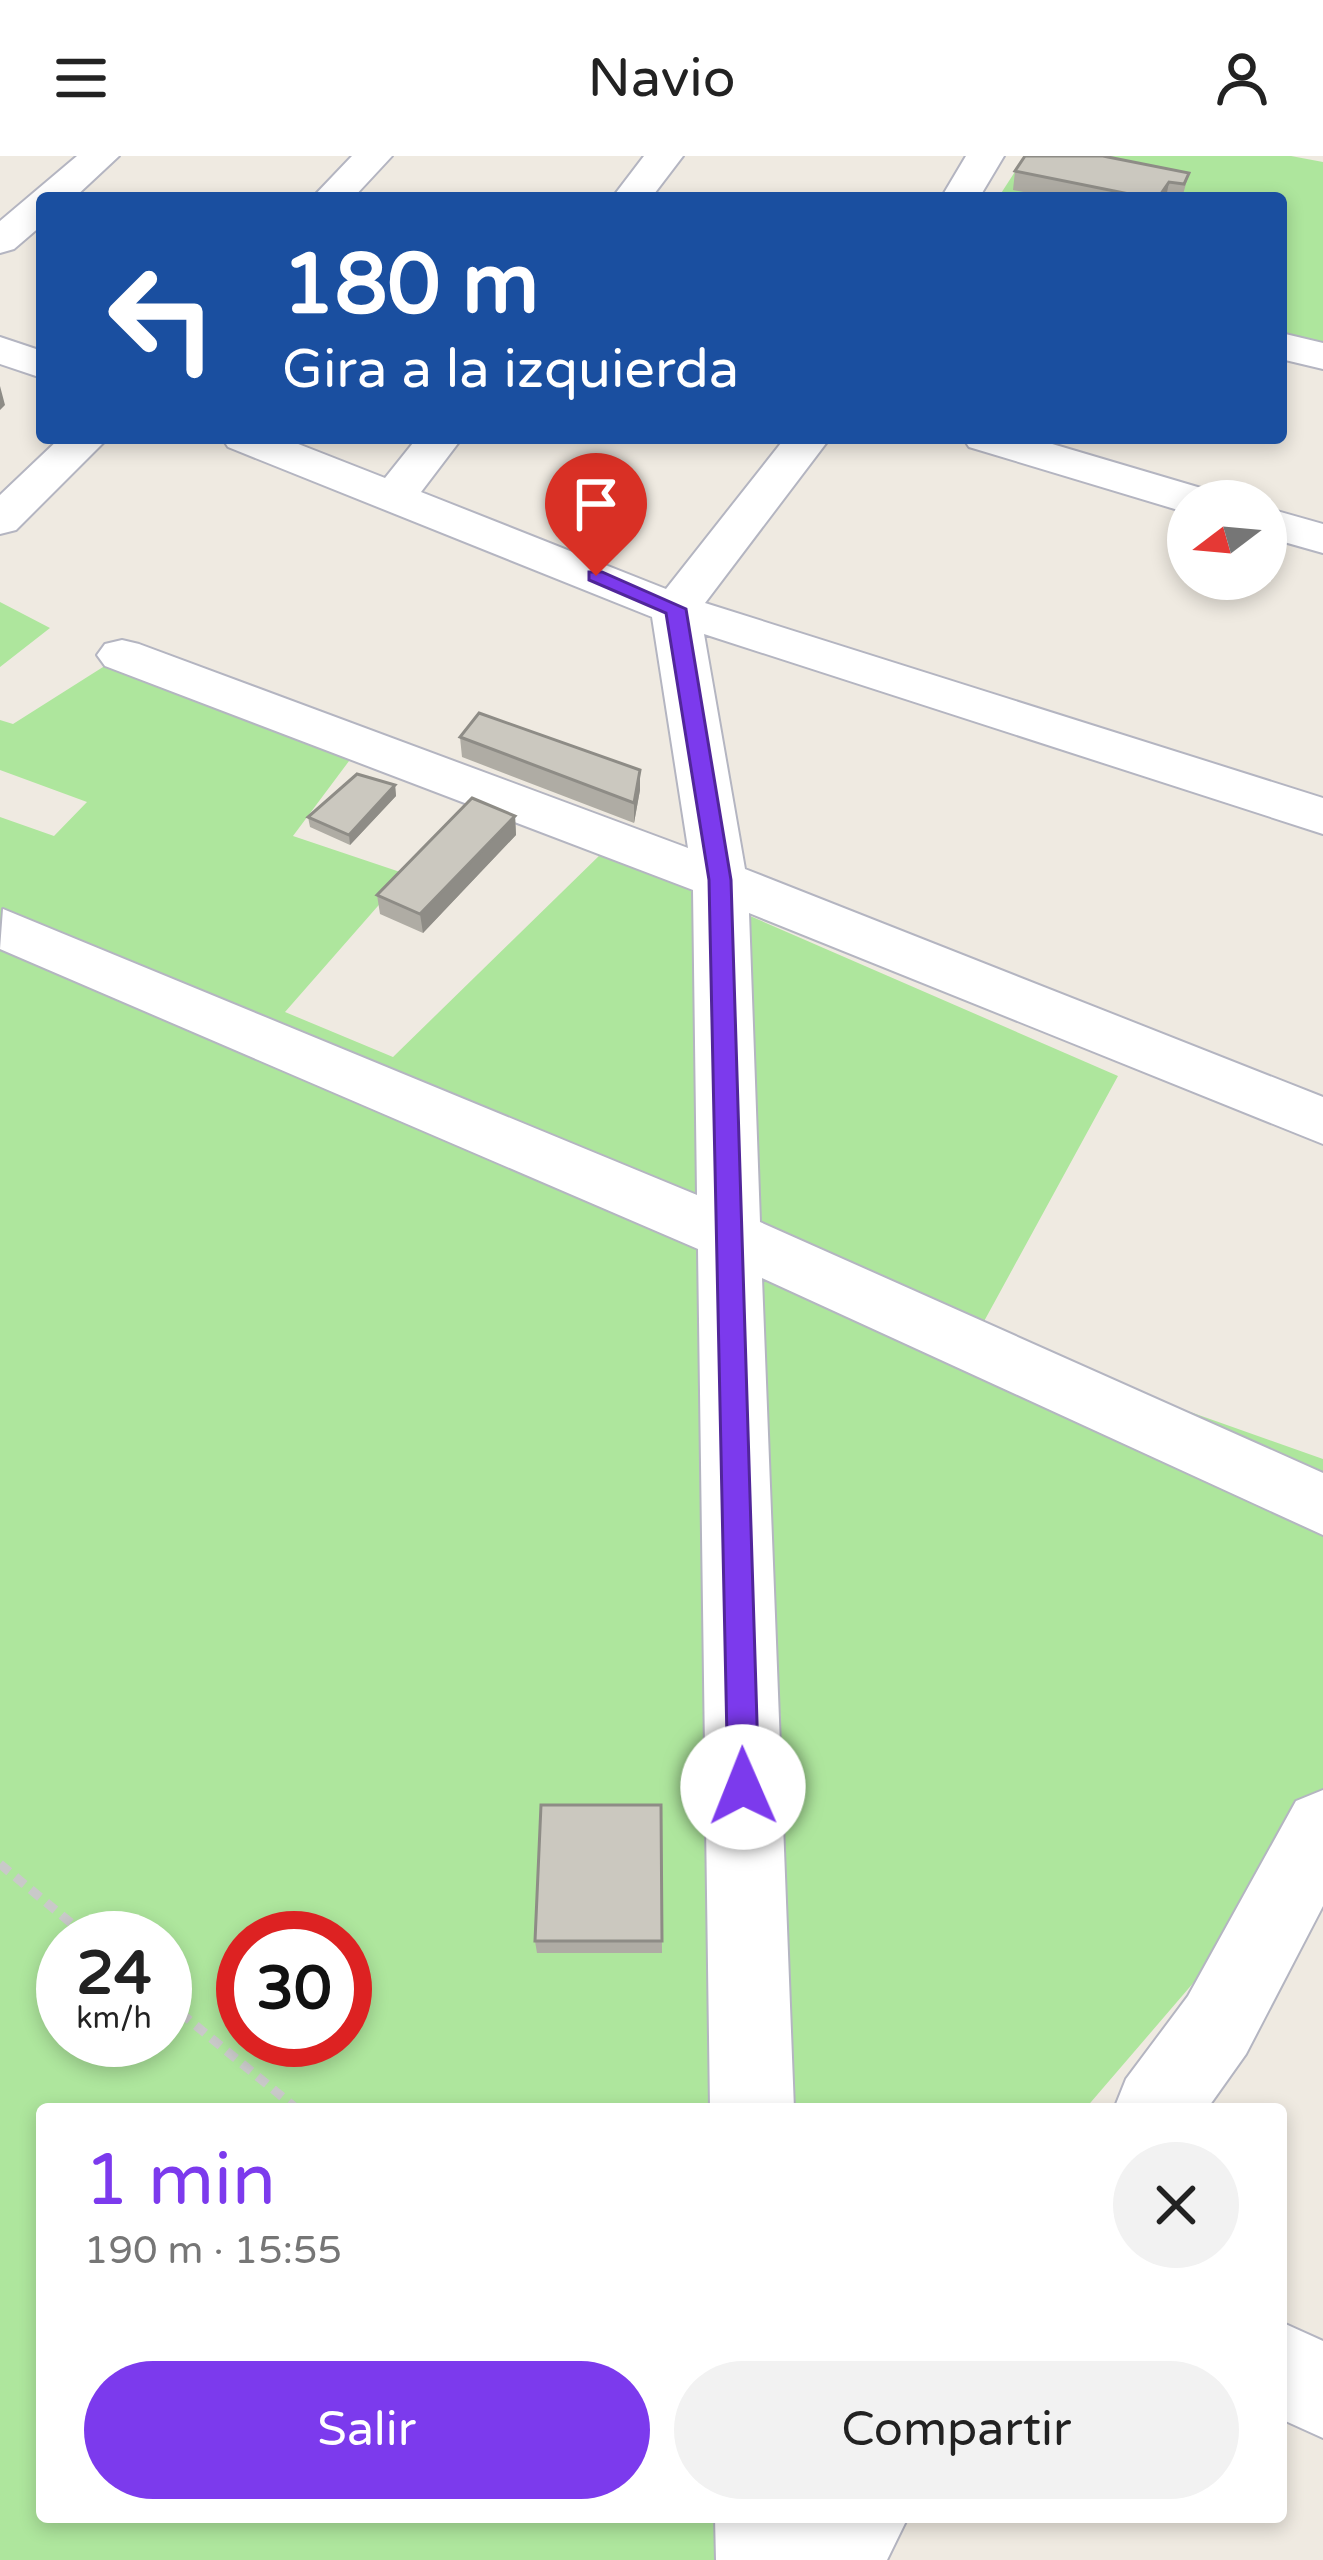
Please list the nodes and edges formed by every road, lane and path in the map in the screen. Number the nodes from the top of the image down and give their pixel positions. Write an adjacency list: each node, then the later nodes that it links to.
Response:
1 (100, 156): 5 (street)
2 (373, 156): 6 (street)
3 (664, 156): 7 (street)
4 (985, 156): 8 (street)
5 (58, 192)
6 (337, 192)
7 (636, 192)
8 (964, 192)
9 (36, 210): 10 (street)
10 (0, 241)
11 (1287, 347): 13 (street)
12 (0, 350): 14 (street)
13 (1323, 356)
14 (36, 363)
15 (80, 444): 22 (street)
16 (260, 444): 21 (street)
17 (435, 444): 21 (street)
18 (803, 444): 25 (street)
19 (1005, 444): 20 (street)
20 (1167, 493)
21 (396, 494): 25 (street)
22 (0, 520)
23 (1287, 528): 24 (street)
24 (1323, 539)
25 (676, 609): 27 (street); 28 (street)
26 (122, 655): 28 (street)
27 (1323, 816)
28 (720, 880): 30 (street); 31 (street)
29 (3, 928): 31 (street)
30 (1323, 1121)
31 (729, 1235): 32 (street); 38 (street)
32 (1323, 1505)
33 (1323, 1827): 39 (street)
34 (0, 1864): 35 (path)
35 (57, 1911)
36 (192, 2022): 37 (path)
37 (290, 2103)
38 (752, 2103)
39 (1160, 2103)
40 (1287, 2371): 41 (street)
41 (1323, 2393)
42 (762, 2523): 44 (street)
43 (857, 2523): 45 (street)
44 (764, 2560)
45 (830, 2560)

